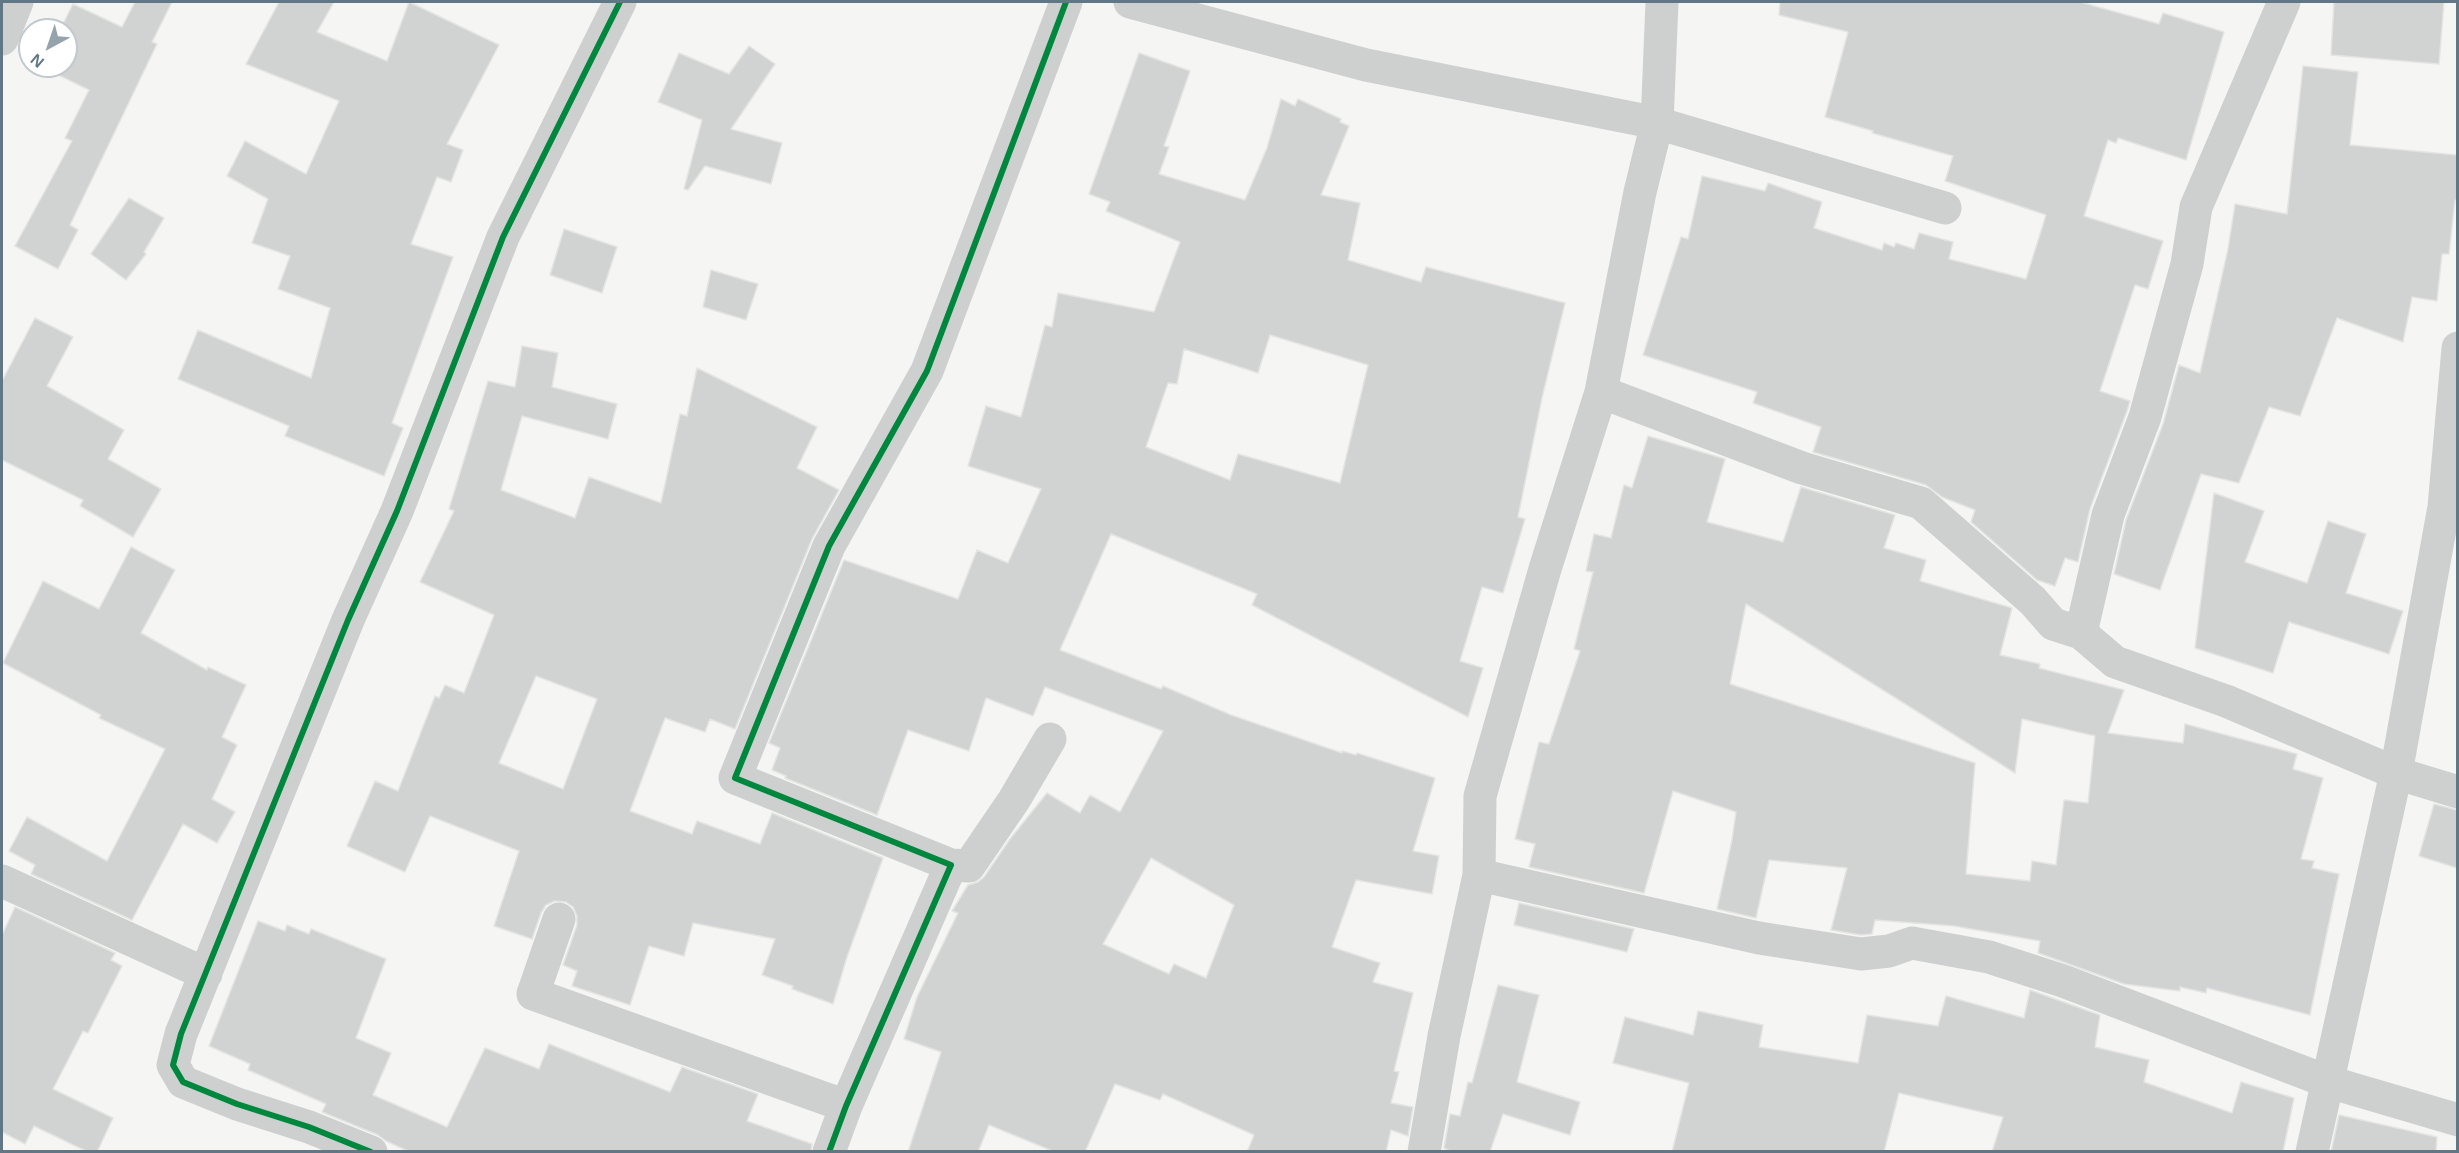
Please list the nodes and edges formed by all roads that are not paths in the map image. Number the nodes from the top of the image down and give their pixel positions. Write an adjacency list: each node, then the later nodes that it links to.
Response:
1 (17, 2): 7 (street)
2 (620, 2): 20 (street)
3 (1066, 2): 16 (street)
4 (1130, 2): 8 (street)
5 (1662, 2): 8 (street)
6 (2284, 2): 12 (street)
7 (2, 39)
8 (1657, 123): 9 (street); 11 (street)
9 (1945, 208)
10 (2457, 348): 14 (street)
11 (1601, 392): 12 (street); 17 (street)
12 (2081, 633): 14 (street)
13 (1050, 739): 16 (street)
14 (2396, 773): 15 (street); 21 (street)
15 (2457, 792)
16 (951, 865): 22 (street)
17 (1479, 874): 21 (street); 26 (street)
18 (2, 881): 20 (street)
19 (559, 920): 22 (street)
20 (207, 974): 24 (street)
21 (2329, 1082): 23 (street); 27 (street)
22 (846, 1106): 25 (street)
23 (2457, 1120)
24 (371, 1152)
25 (829, 1152)
26 (1424, 1152)
27 (2312, 1152)

